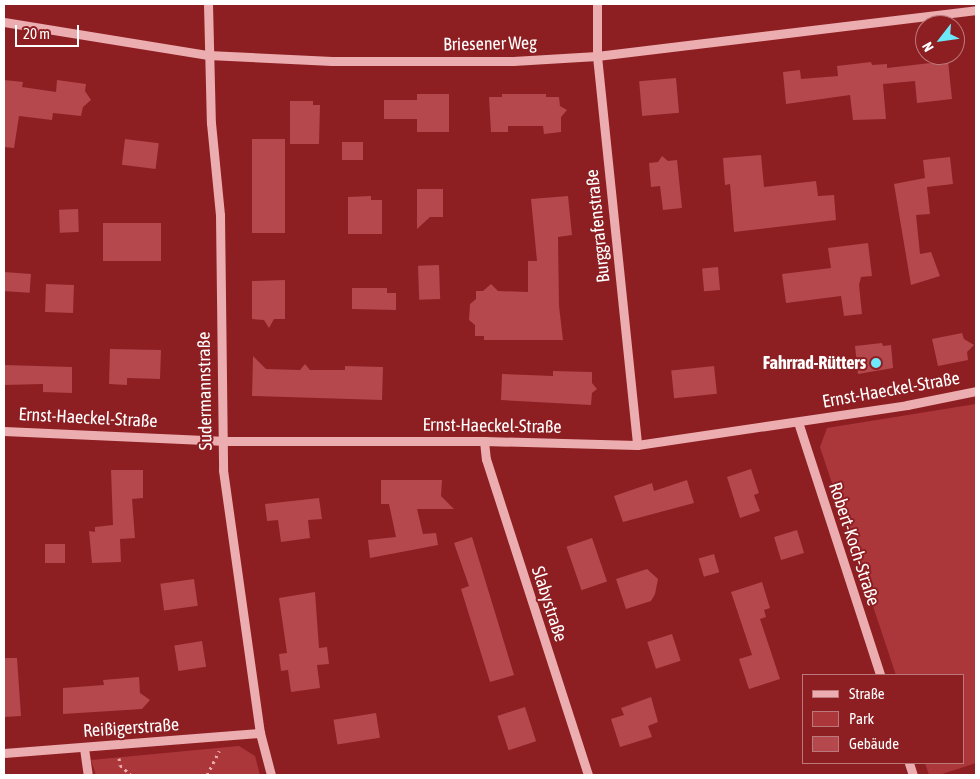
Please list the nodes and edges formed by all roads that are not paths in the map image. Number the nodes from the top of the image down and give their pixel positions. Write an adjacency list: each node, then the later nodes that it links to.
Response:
1 (208, 4): 5 (street, Sudermannstraße)
2 (597, 4): 6 (street, Burggrafenstraße)
3 (976, 10): 6 (street, Briesener Weg)
4 (4, 22): 5 (street, Briesener Weg)
5 (208, 56): 6 (street, Briesener Weg); 10 (street, Sudermannstraße)
6 (597, 56): 12 (street, Burggrafenstraße)
7 (976, 391): 8 (street, Ernst-Haeckel-Straße)
8 (798, 422): 12 (street, Ernst-Haeckel-Straße); 13 (street, Robert-Koch-Straße)
9 (4, 431): 10 (street, Ernst-Haeckel-Straße)
10 (221, 441): 11 (street, Ernst-Haeckel-Straße); 14 (street, Sudermannstraße)
11 (484, 441): 12 (street, Ernst-Haeckel-Straße); 19 (street, Slabystraße)
12 (637, 445)
13 (880, 674)
14 (260, 733): 15 (street, Reißigerstraße); 18 (street, Sudermannstraße)
15 (84, 748): 16 (street, Reißigerstraße); 17 (street)
16 (4, 752)
17 (88, 775)
18 (271, 775)
19 (588, 775)

